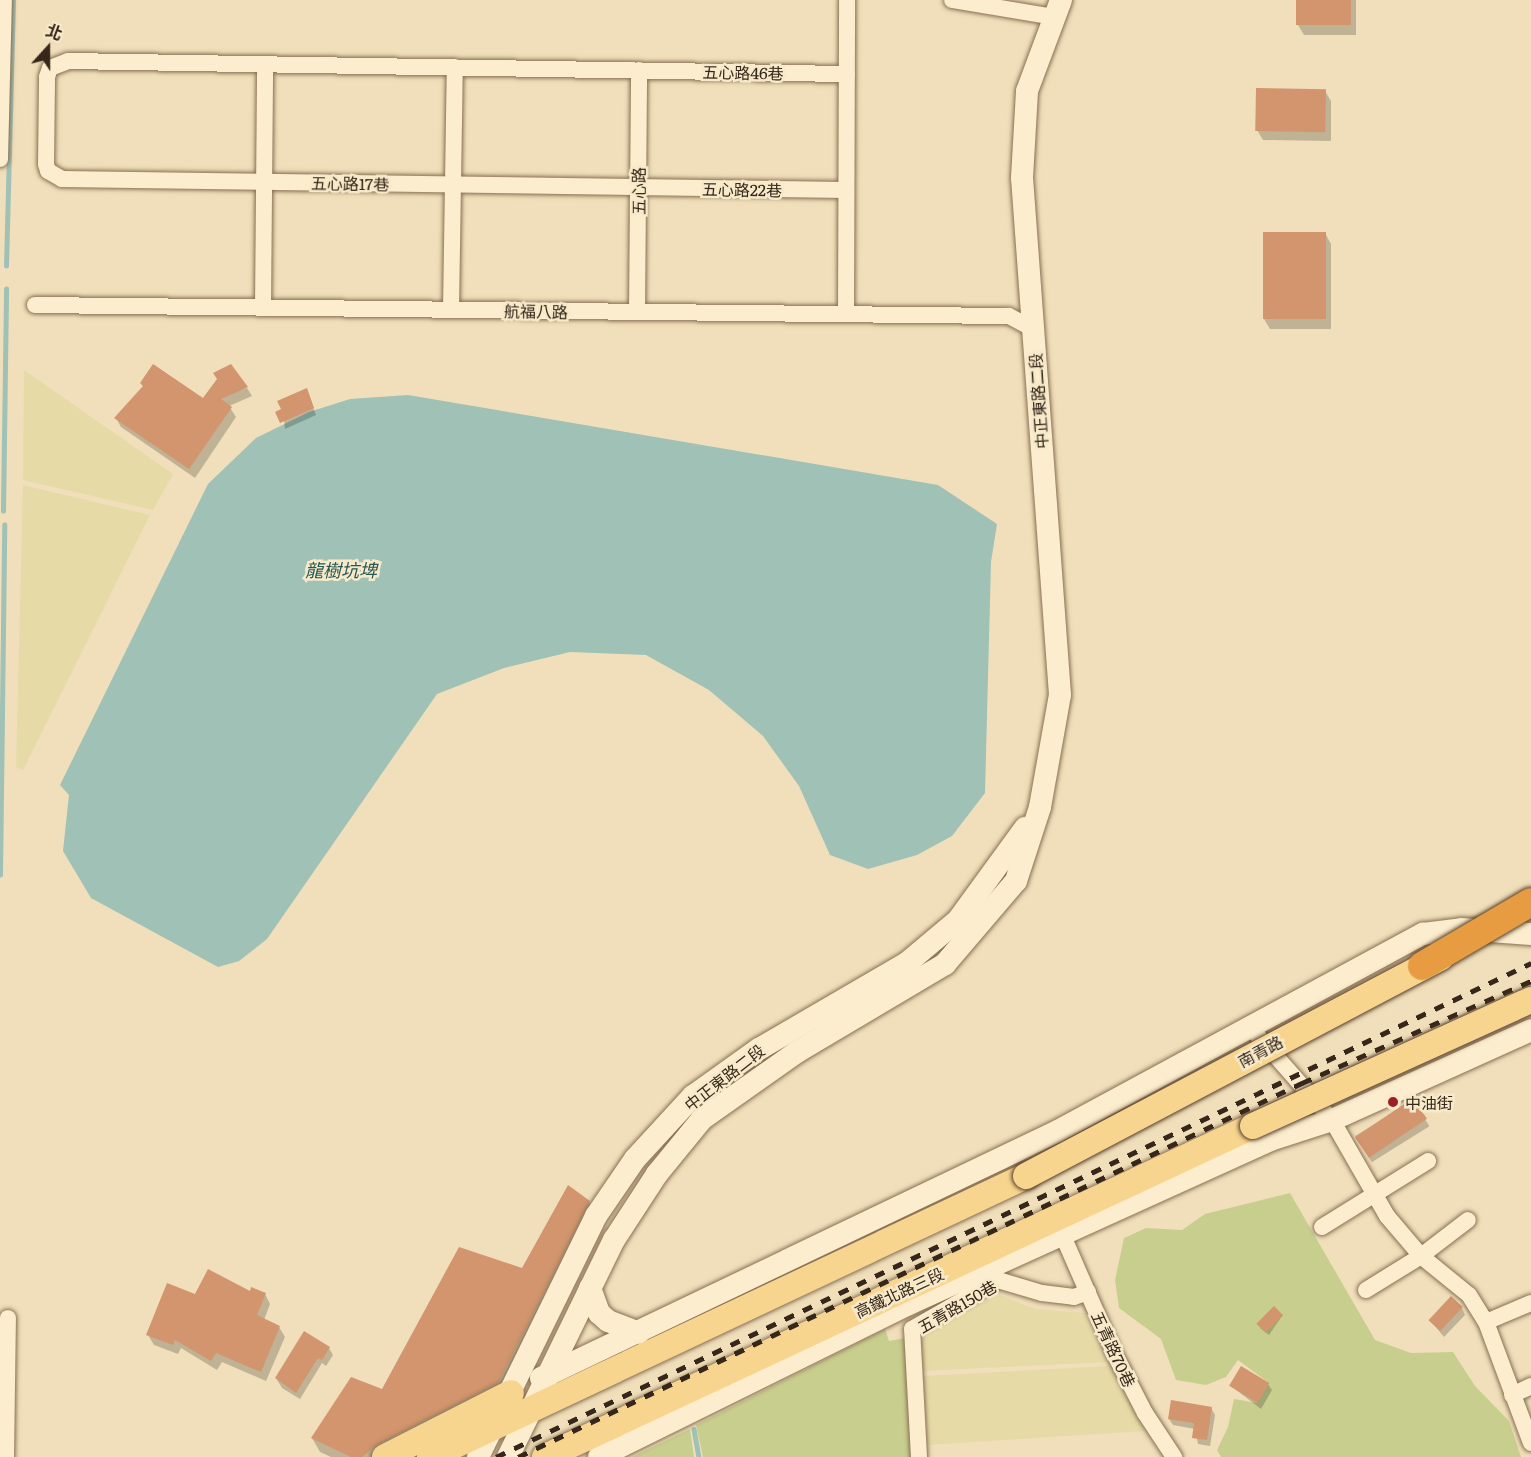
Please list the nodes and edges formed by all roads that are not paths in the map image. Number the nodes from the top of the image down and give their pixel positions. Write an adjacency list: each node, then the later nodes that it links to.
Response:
1 (4, 0): 9 (street)
2 (847, 0): 8 (street)
3 (952, 0): 4 (street)
4 (1058, 8): 20 (main road, 中正東路二段)
5 (265, 65): 6 (street, 五心路46巷); 10 (street, 五心路46巷); 11 (street)
6 (455, 67): 7 (street, 五心路46巷); 12 (street)
7 (639, 70): 8 (street, 五心路46巷); 13 (street, 五心路)
8 (847, 74): 14 (street)
9 (0, 159)
10 (62, 179): 11 (street, 五心路17巷)
11 (263, 182): 12 (street, 五心路17巷); 16 (street)
12 (453, 185): 13 (street, 五心路17巷); 17 (street)
13 (638, 188): 14 (street, 五心路22巷); 18 (street, 五心路)
14 (846, 190): 19 (street)
15 (35, 305): 16 (street, 航福八路)
16 (263, 308): 17 (street, 航福八路)
17 (452, 310): 18 (street, 航福八路)
18 (637, 312): 19 (street, 航福八路)
19 (846, 314): 20 (street, 航福八路)
20 (1033, 329): 21 (main road, 中正東路二段)
21 (1040, 807): 38 (main road, 中正東路二段); 47 (main road, 中正東路二段)
22 (1531, 902): 25 (highway, bridge)
23 (1531, 915): 25 (main road, 南青路, bridge)
24 (1531, 934): 27 (main road, 南青路)
25 (1422, 966): 49 (main road, 南青路, bridge)
26 (1531, 1000): 57 (main road, 高鐵北路三段, bridge)
27 (1251, 1028): 29 (street); 44 (main road, 南青路)
28 (1531, 1030): 30 (main road)
29 (1311, 1095): 30 (street); 31 (main road)
30 (1332, 1120): 31 (main road); 33 (street)
31 (1296, 1131): 36 (main road)
32 (1428, 1161): 33 (street)
33 (1374, 1196): 35 (street); 37 (street)
34 (1468, 1220): 37 (street)
35 (1322, 1227)
36 (1062, 1236): 40 (street, 五青路70巷); 58 (main road, 高鐵北路三段)
37 (1420, 1256): 39 (street); 43 (street)
38 (590, 1288): 44 (main road); 45 (main road, 中正東路二段)
39 (1366, 1290)
40 (1088, 1292): 59 (street, 五青路150巷); 60 (street, 五青路70巷)
41 (1531, 1303): 43 (street)
42 (8, 1318): 52 (street)
43 (1486, 1322): 48 (street)
44 (639, 1333): 45 (main road)
45 (545, 1376): 47 (main road); 49 (main road, 中正東路二段)
46 (1531, 1386): 48 (street)
47 (511, 1394): 50 (main road, 中正東路二段); 53 (main road)
48 (1512, 1395): 51 (street)
49 (531, 1410): 50 (main road); 56 (main road, 中正東路二段)
50 (493, 1428): 54 (main road); 55 (main road, 中正東路二段)
51 (1531, 1443)
52 (6, 1457)
53 (385, 1457)
54 (430, 1457)
55 (478, 1457)
56 (508, 1457)
57 (545, 1457)
58 (599, 1457)
59 (919, 1457)
60 (1174, 1457)

